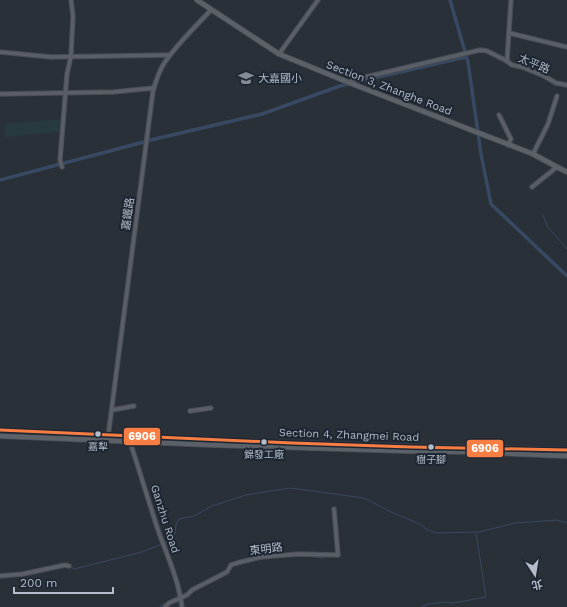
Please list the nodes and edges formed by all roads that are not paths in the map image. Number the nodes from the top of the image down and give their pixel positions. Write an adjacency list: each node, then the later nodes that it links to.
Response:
1 (71, 0): 11 (street)
2 (197, 0): 5 (main road, Section 3, Zhanghe Road)
3 (318, 0): 9 (street)
4 (511, 0): 6 (street, 太平路)
5 (211, 10): 9 (main road, Section 3, Zhanghe Road); 10 (street, 嘉鐵路)
6 (509, 34): 7 (street); 12 (street, 太平路)
7 (567, 47)
8 (0, 52): 11 (street)
9 (279, 54): 13 (main road, Section 3, Zhanghe Road)
10 (170, 55): 11 (street); 15 (street, 嘉鐵路)
11 (71, 56): 16 (street)
12 (507, 61): 13 (street); 14 (street, 太平路)
13 (350, 84): 20 (main road, Section 3, Zhanghe Road)
14 (567, 85)
15 (154, 88): 16 (street); 28 (street, 嘉鐵路)
16 (66, 93): 17 (street); 22 (street)
17 (0, 94)
18 (557, 96): 21 (street)
19 (499, 115): 20 (street)
20 (508, 145): 21 (main road, Section 3, Zhanghe Road)
21 (533, 154): 23 (main road, Section 3, Zhanghe Road)
22 (61, 164)
23 (557, 167): 24 (main road, Section 3, Zhanghe Road); 25 (street)
24 (567, 172)
25 (532, 187)
26 (134, 406): 28 (street)
27 (211, 408): 29 (street)
28 (112, 410): 32 (street, 嘉鐵路)
29 (190, 411)
30 (0, 430): 32 (main road)
31 (0, 436): 32 (main road)
32 (108, 438): 33 (main road)
33 (130, 439): 34 (main road, Section 4, Zhangmei Road); 36 (main road, Section 4, Zhangmei Road); 41 (street, Ganzhu Road)
34 (548, 450): 35 (main road, Section 4, Zhangmei Road); 36 (main road)
35 (567, 450)
36 (549, 456): 37 (main road, Section 4, Zhangmei Road)
37 (567, 456)
38 (334, 509): 41 (street, 東明路)
39 (69, 566): 40 (street)
40 (0, 576)
41 (181, 598): 42 (street, 東明路); 43 (street, Ganzhu Road)
42 (165, 607)
43 (182, 607)

